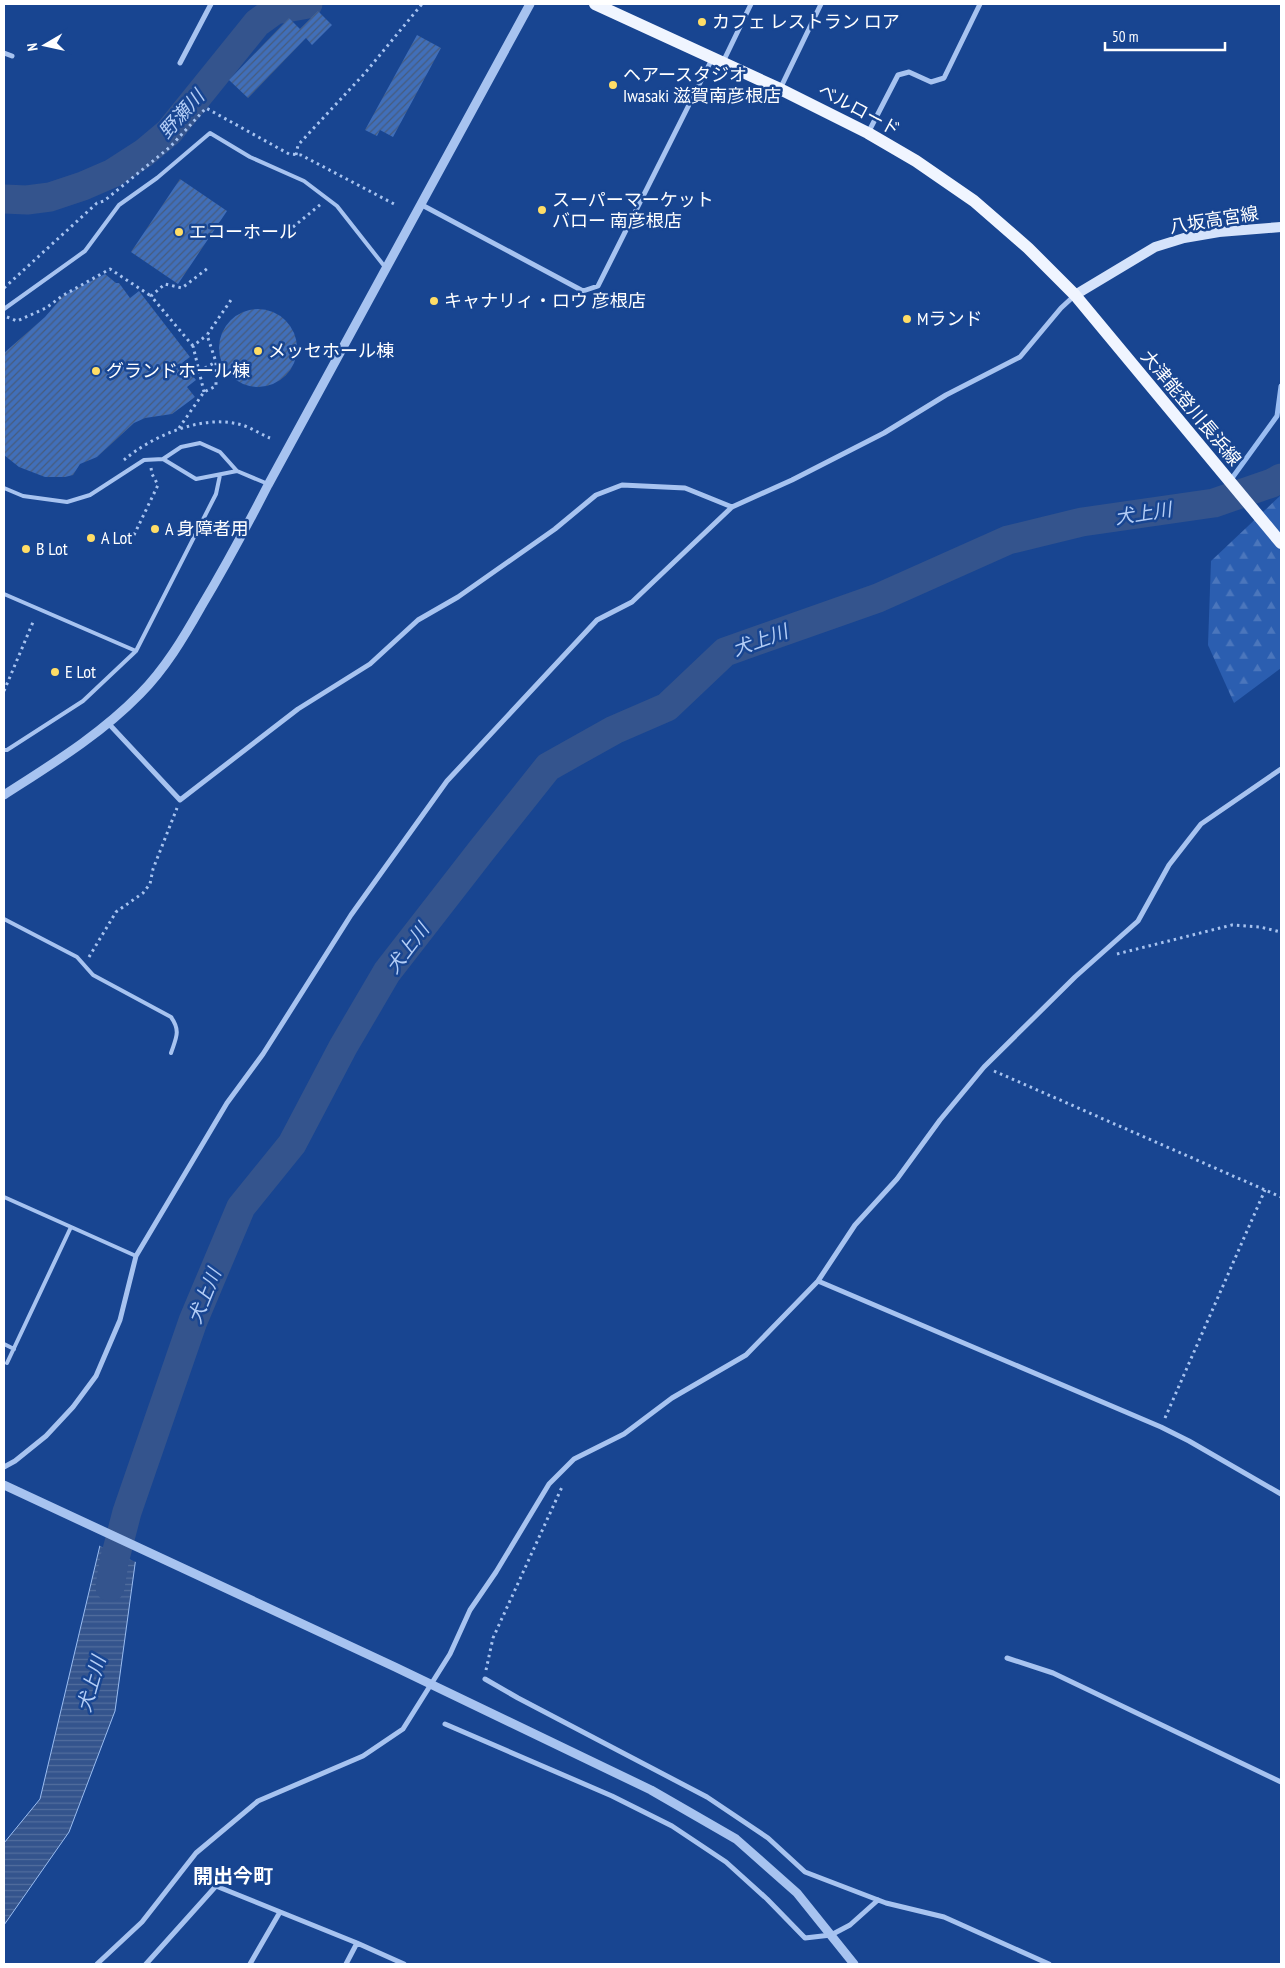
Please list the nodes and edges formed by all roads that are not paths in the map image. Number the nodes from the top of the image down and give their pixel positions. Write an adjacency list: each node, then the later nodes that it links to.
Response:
1 (211, 4): 10 (street)
2 (530, 4): 13 (street)
3 (595, 4): 9 (main road, ベルロード)
4 (751, 4): 9 (street)
5 (821, 4): 11 (street)
6 (980, 4): 12 (street)
7 (4, 53): 8 (street)
8 (12, 56)
9 (718, 60): 11 (main road, ベルロード); 13 (street)
10 (180, 63)
11 (780, 89): 12 (main road, ベルロード)
12 (868, 133): 16 (main road, ベルロード)
13 (422, 205): 15 (street)
14 (1281, 227): 16 (main road, 八坂高宮線)
15 (386, 269): 17 (lane); 21 (street)
16 (1075, 295): 23 (street); 24 (main road, 大津能登川長浜線)
17 (4, 309)
18 (163, 459): 19 (lane); 20 (lane); 22 (lane)
19 (237, 471): 20 (lane); 21 (lane)
20 (220, 475): 26 (lane)
21 (268, 485): 27 (street)
22 (4, 488)
23 (732, 507): 27 (street); 35 (street)
24 (1281, 543)
25 (4, 594): 26 (lane)
26 (136, 650): 28 (lane)
27 (109, 724): 30 (street)
28 (4, 750)
29 (1281, 770): 36 (street)
30 (4, 794)
31 (4, 919): 32 (lane)
32 (171, 1053)
33 (4, 1197): 34 (lane)
34 (71, 1228): 35 (lane); 38 (lane)
35 (136, 1256): 40 (street)
36 (818, 1281): 42 (street); 45 (street)
37 (4, 1344): 38 (lane)
38 (14, 1348): 39 (lane)
39 (7, 1363)
40 (4, 1467)
41 (4, 1485): 45 (street)
42 (1281, 1494)
43 (1007, 1658): 47 (street)
44 (484, 1679): 48 (street)
45 (432, 1685): 50 (street); 52 (street)
46 (445, 1724): 50 (street)
47 (1281, 1782)
48 (878, 1900): 50 (street); 58 (street)
49 (280, 1912): 51 (street); 53 (street); 54 (street)
50 (831, 1935): 57 (street)
51 (357, 1942): 55 (street); 56 (street)
52 (97, 1964)
53 (146, 1964)
54 (250, 1964)
55 (346, 1964)
56 (404, 1964)
57 (854, 1964)
58 (1049, 1964)

